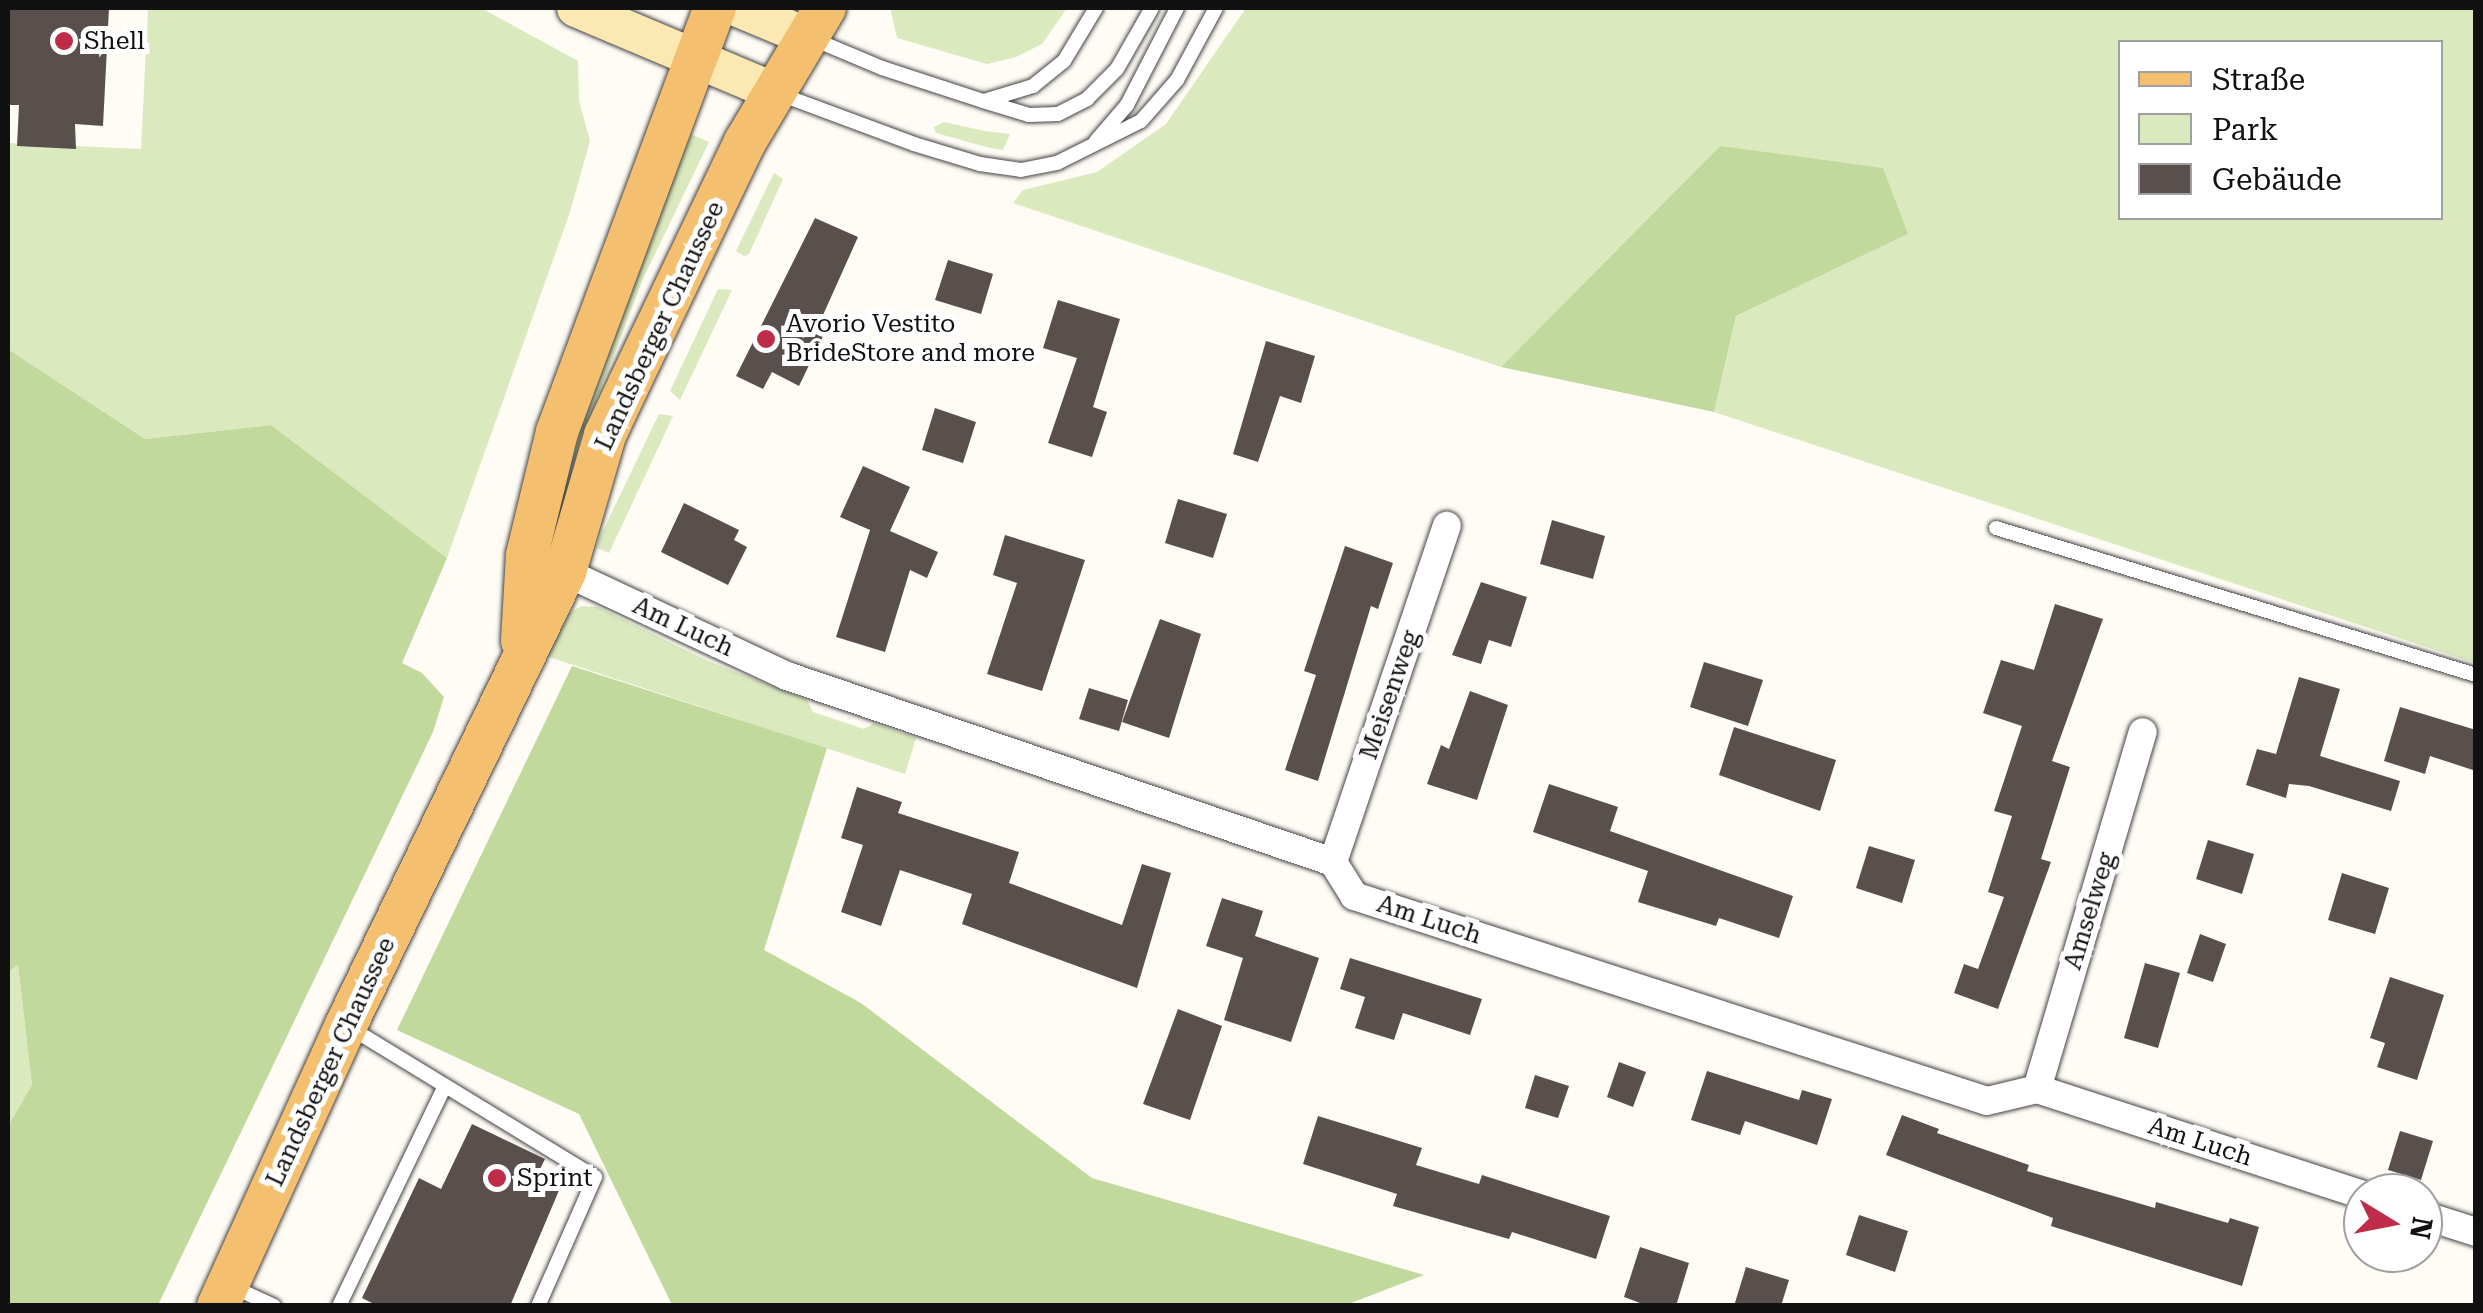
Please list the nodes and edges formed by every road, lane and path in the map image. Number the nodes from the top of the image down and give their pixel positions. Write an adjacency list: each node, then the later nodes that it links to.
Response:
1 (576, 8): 9 (main road)
2 (715, 8): 9 (main road, Landsberger Chaussee)
3 (738, 8): 8 (main road)
4 (1096, 8): 11 (lane)
5 (1152, 8): 11 (lane)
6 (1177, 8): 12 (lane)
7 (1216, 8): 12 (lane)
8 (803, 22): 10 (main road, Landsberger Chaussee); 11 (lane)
9 (695, 59): 10 (main road); 15 (main road, Landsberger Chaussee)
10 (761, 86): 12 (lane); 15 (main road, Landsberger Chaussee)
11 (983, 101)
12 (1089, 149)
13 (1446, 526): 18 (street, Meisenweg)
14 (1996, 528): 16 (lane)
15 (546, 563): 18 (street, Am Luch); 19 (main road, Landsberger Chaussee)
16 (2476, 675)
17 (2143, 732): 21 (street, Amselweg)
18 (1334, 862): 21 (street, Am Luch)
19 (346, 1025): 20 (lane); 25 (main road, Landsberger Chaussee)
20 (444, 1088): 27 (lane); 28 (lane)
21 (2037, 1089): 22 (street, Am Luch)
22 (2343, 1188)
23 (2443, 1221): 24 (street)
24 (2476, 1232)
25 (223, 1295): 26 (lane)
26 (274, 1306)
27 (339, 1306)
28 (538, 1306)

